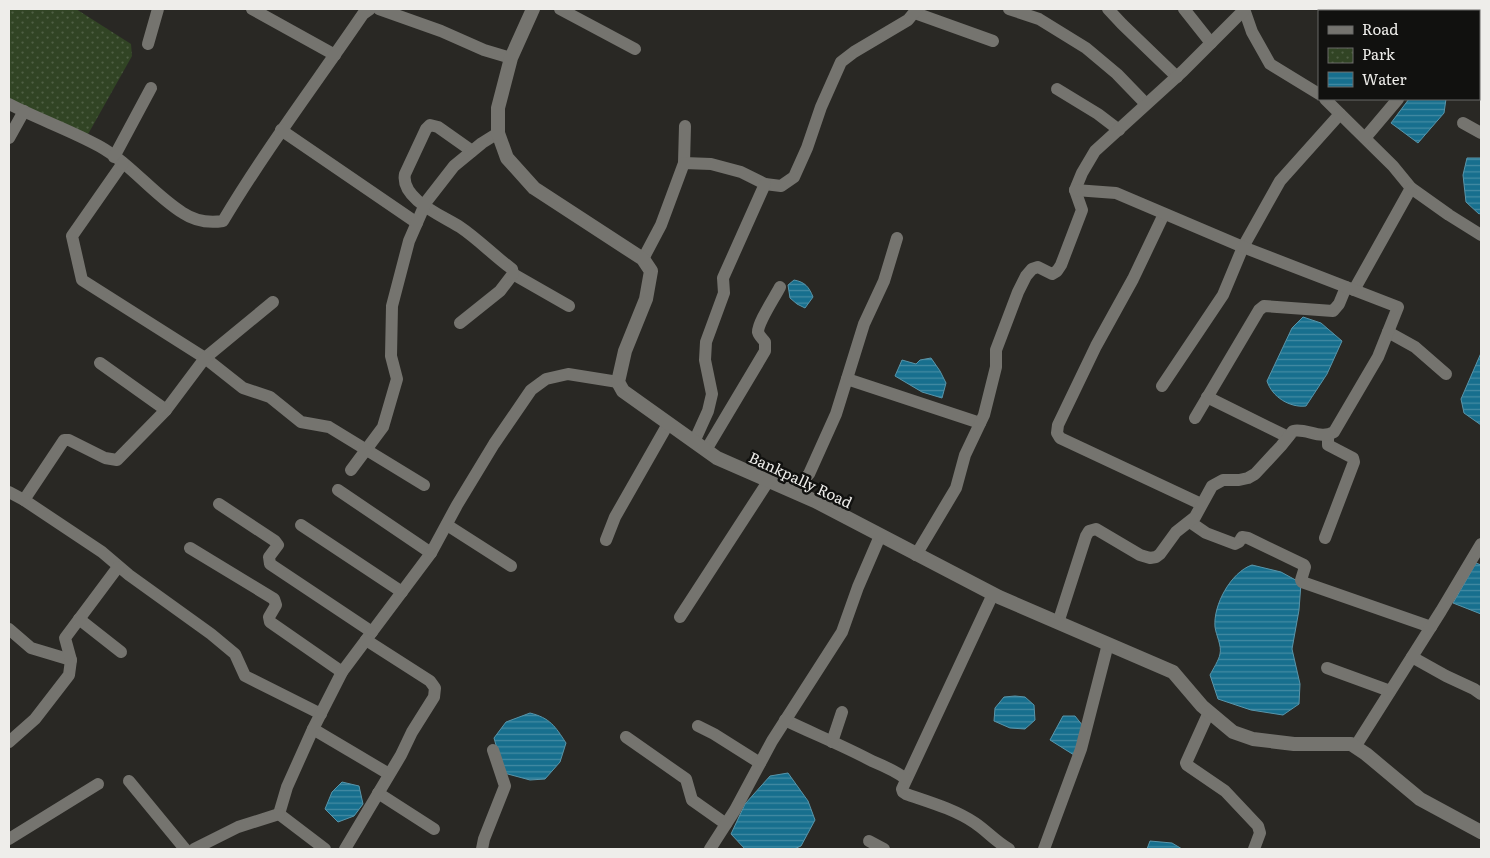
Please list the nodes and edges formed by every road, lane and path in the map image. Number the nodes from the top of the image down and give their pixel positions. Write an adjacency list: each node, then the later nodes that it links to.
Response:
1 (158, 9): 14 (street)
2 (252, 9): 16 (street)
3 (370, 9): 16 (street)
4 (379, 9): 17 (street)
5 (533, 9): 17 (street)
6 (560, 9): 15 (street)
7 (1008, 9): 25 (street)
8 (1108, 9): 18 (street)
9 (1184, 9): 13 (street)
10 (1244, 9): 13 (street); 21 (street)
11 (916, 11): 12 (street); 39 (street)
12 (993, 41)
13 (1211, 43): 18 (street)
14 (148, 44)
15 (635, 49)
16 (335, 55): 30 (street)
17 (511, 58): 32 (street)
18 (1177, 77): 25 (street)
19 (151, 88): 37 (street)
20 (1057, 89): 31 (street)
21 (1318, 93)
22 (1326, 100): 27 (street)
23 (1397, 100): 35 (street)
24 (9, 104): 26 (street)
25 (1146, 104): 31 (street)
26 (24, 111): 34 (street); 37 (street)
27 (1340, 114): 35 (street); 47 (street)
28 (1463, 123): 33 (street)
29 (685, 126): 38 (street)
30 (281, 130): 37 (street); 44 (street)
31 (1119, 130): 41 (street)
32 (498, 133): 36 (street); 48 (street)
33 (1481, 133)
34 (9, 138)
35 (1365, 138): 40 (street)
36 (472, 151): 42 (street); 42 (street)
37 (118, 160): 56 (street)
38 (684, 163): 39 (street); 48 (street)
39 (765, 184): 69 (street)
40 (1411, 188): 45 (street); 51 (street)
41 (1075, 190): 43 (street); 65 (street)
42 (424, 206): 44 (street); 49 (street)
43 (1164, 214): 47 (street); 80 (street)
44 (417, 223): 70 (street)
45 (1481, 235)
46 (897, 238): 59 (street)
47 (1243, 247): 51 (street); 61 (street)
48 (643, 259): 60 (street)
49 (513, 274): 53 (street); 54 (street)
50 (780, 287): 71 (street)
51 (1350, 289): 55 (street); 62 (street)
52 (273, 302): 56 (street)
53 (569, 306)
54 (460, 323)
55 (1388, 332): 58 (street); 67 (street)
56 (205, 358): 63 (street); 70 (street)
57 (100, 363): 63 (street)
58 (1446, 374)
59 (846, 379): 65 (street); 76 (street)
60 (618, 382): 66 (street, Bankpally Road); 83 (street)
61 (1162, 386)
62 (1207, 397): 64 (street); 68 (street)
63 (166, 410): 78 (street)
64 (1195, 418)
65 (980, 423): 90 (street)
66 (668, 424): 69 (street, Bankpally Road); 86 (street)
67 (1328, 436): 68 (street); 85 (street)
68 (1288, 437): 80 (street)
69 (694, 442): 71 (street, Bankpally Road)
70 (367, 449): 72 (street); 74 (street)
71 (706, 450): 73 (street, Bankpally Road)
72 (351, 470)
73 (769, 480): 76 (street, Bankpally Road); 95 (street)
74 (424, 485)
75 (338, 490): 89 (street)
76 (793, 491): 84 (street, Bankpally Road)
77 (9, 492): 78 (street)
78 (24, 500): 91 (street)
79 (219, 504): 100 (street)
80 (1201, 504): 81 (street)
81 (1190, 522): 97 (street); 98 (street)
82 (301, 525): 93 (street)
83 (447, 525): 89 (street); 92 (street)
84 (880, 536): 90 (street, Bankpally Road); 112 (street)
85 (1325, 538)
86 (606, 540)
87 (1481, 544): 98 (street)
88 (190, 548): 106 (street)
89 (431, 553): 93 (street)
90 (916, 555): 94 (street, Bankpally Road)
91 (118, 566): 96 (street); 111 (street)
92 (511, 566)
93 (402, 592): 100 (street)
94 (993, 594): 97 (street, Bankpally Road); 122 (street)
95 (680, 617)
96 (79, 620): 102 (street); 104 (street)
97 (1058, 623): 101 (street, Bankpally Road)
98 (1431, 626): 103 (street)
99 (9, 629): 104 (street)
100 (369, 636): 106 (street); 121 (street)
101 (1108, 644): 110 (street, Bankpally Road); 140 (street)
102 (122, 652)
103 (1412, 656): 107 (street); 108 (street)
104 (71, 660): 116 (street)
105 (1326, 668): 107 (street)
106 (342, 672): 111 (street)
107 (1390, 691): 118 (street)
108 (1481, 694)
109 (842, 712): 117 (street)
110 (1209, 712): 118 (street, Bankpally Road); 141 (street)
111 (322, 714): 114 (street)
112 (785, 720): 117 (street); 120 (street)
113 (698, 726): 120 (street)
114 (313, 729): 121 (street); 126 (street)
115 (626, 737): 127 (street)
116 (9, 742)
117 (832, 742): 122 (street)
118 (1355, 747): 129 (street)
119 (493, 750): 136 (street)
120 (760, 763): 127 (street)
121 (389, 774): 125 (street)
122 (906, 779): 139 (street)
123 (129, 781): 132 (street)
124 (98, 784): 130 (street)
125 (378, 792): 128 (street); 135 (street)
126 (279, 814): 133 (street); 134 (street)
127 (726, 824): 137 (street)
128 (434, 829)
129 (1481, 832)
130 (9, 839)
131 (869, 841): 138 (street)
132 (185, 849)
133 (194, 849)
134 (325, 849)
135 (345, 849)
136 (482, 849)
137 (710, 849)
138 (884, 849)
139 (1009, 849)
140 (1044, 849)
141 (1254, 849)

